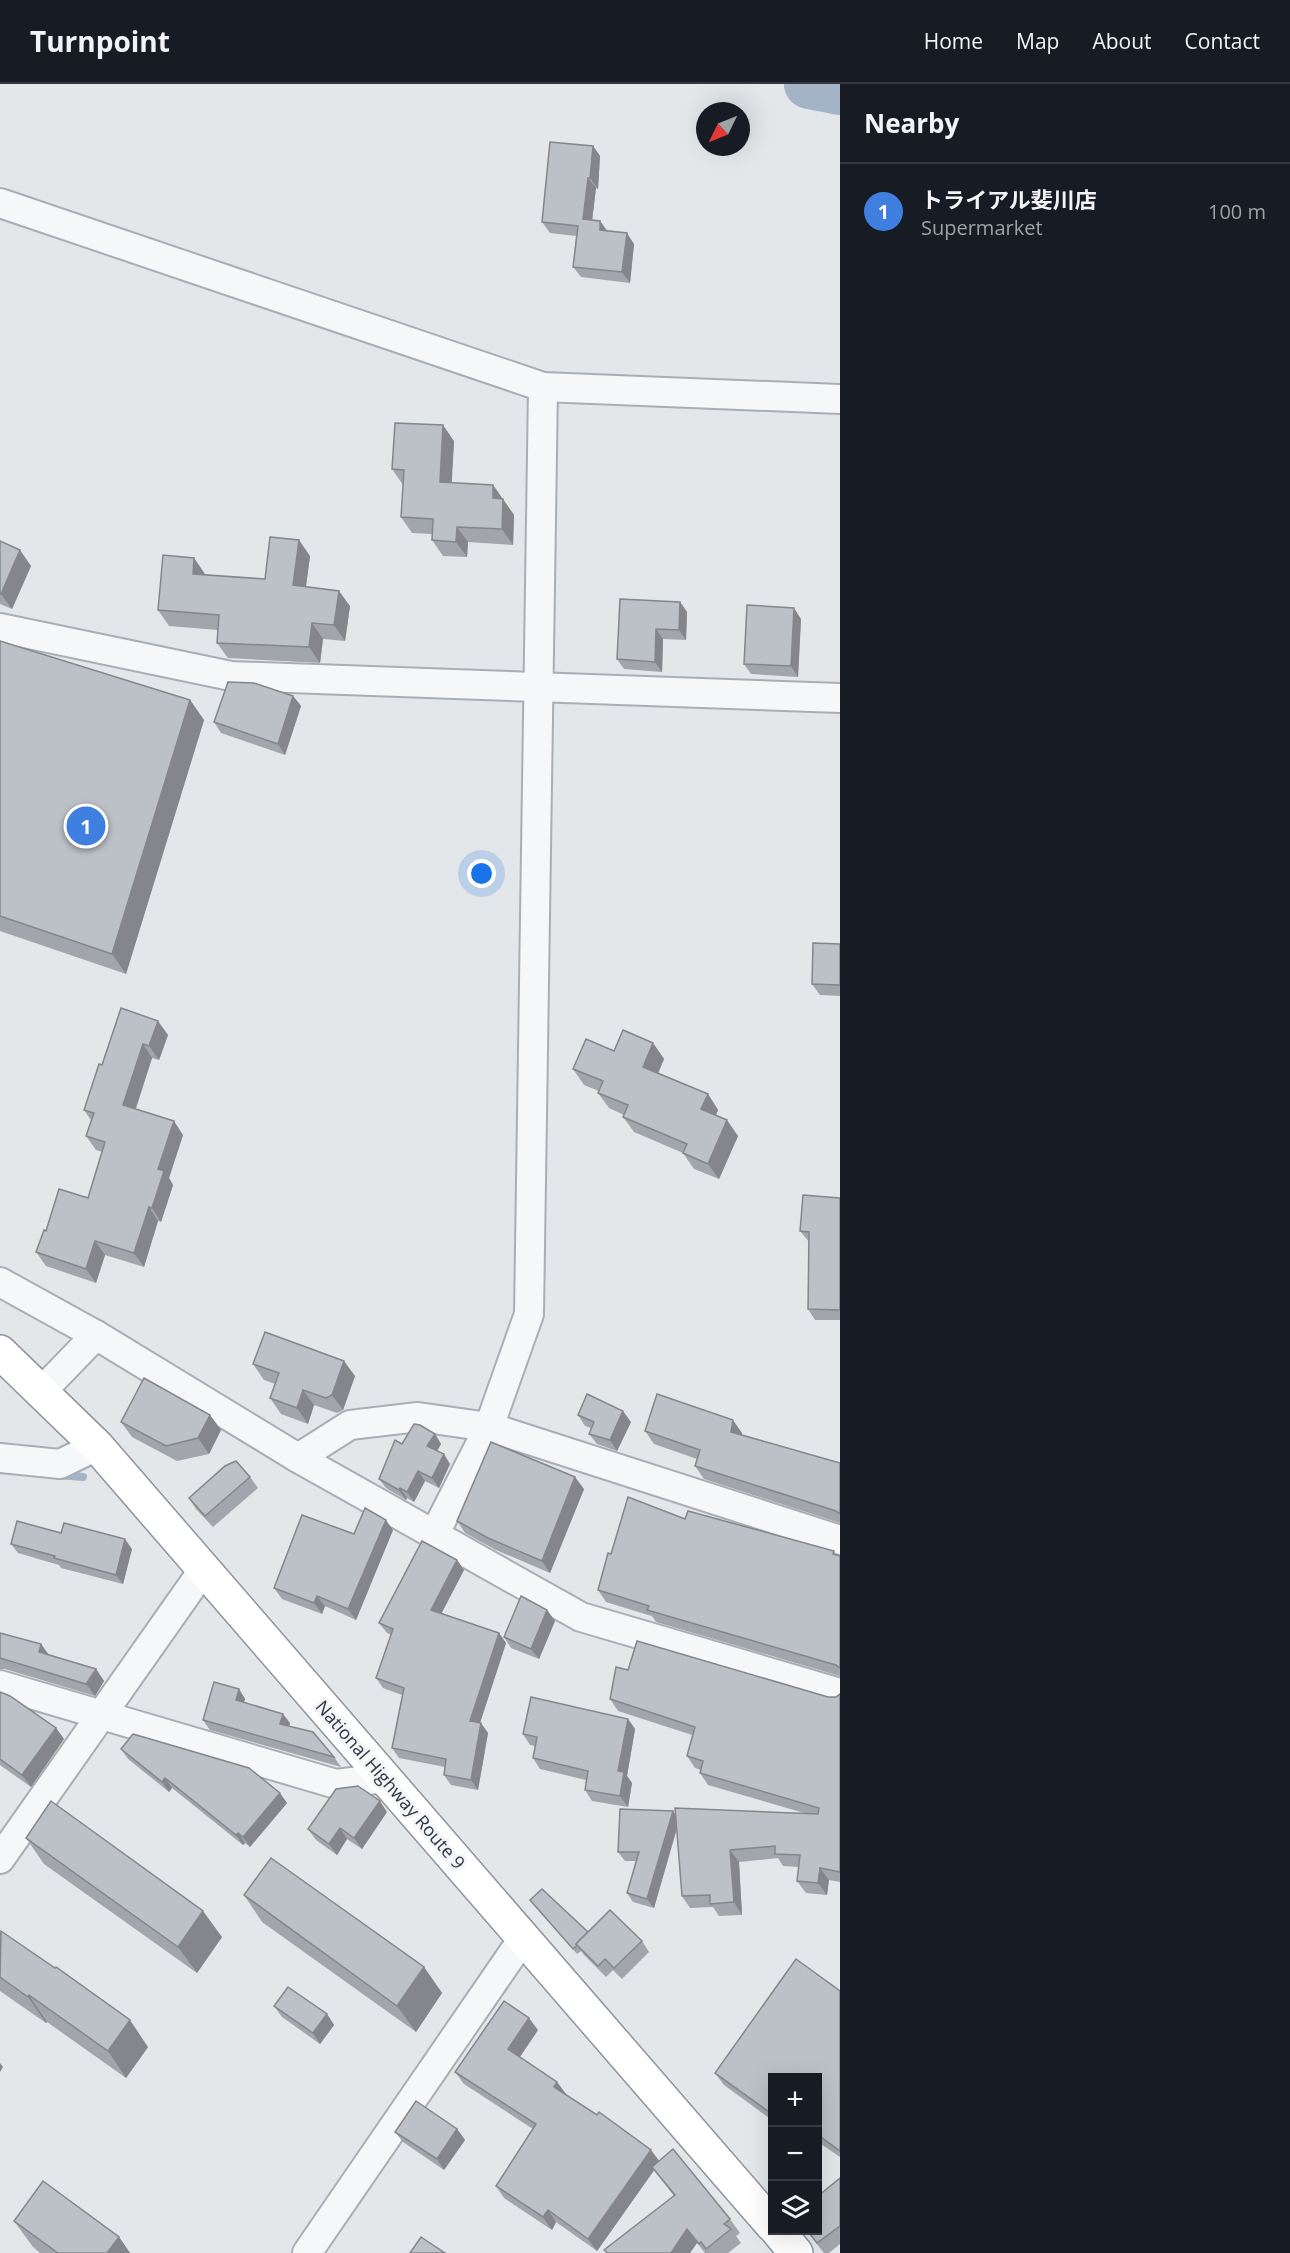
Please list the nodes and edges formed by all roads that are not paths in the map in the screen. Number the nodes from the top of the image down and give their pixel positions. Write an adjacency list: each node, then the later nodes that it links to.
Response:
1 (0, 203): 2 (street)
2 (543, 387): 3 (street); 5 (street)
3 (840, 399)
4 (0, 628): 5 (street)
5 (538, 686): 6 (street); 11 (street)
6 (840, 698)
7 (0, 1282): 8 (street)
8 (96, 1335): 10 (street); 14 (street)
9 (0, 1352): 10 (highway, National Highway Route 9)
10 (41, 1392): 12 (highway, National Highway Route 9)
11 (489, 1427): 14 (street); 15 (street); 16 (street)
12 (97, 1446): 13 (street); 17 (highway, National Highway Route 9)
13 (0, 1458)
14 (298, 1458): 15 (street)
15 (434, 1535): 19 (street)
16 (840, 1540)
17 (204, 1569): 20 (street); 21 (highway, National Highway Route 9)
18 (0, 1685): 20 (street)
19 (840, 1693)
20 (100, 1714): 21 (street); 22 (street)
21 (384, 1778): 23 (highway, National Highway Route 9)
22 (0, 1858)
23 (524, 1937): 24 (highway, National Highway Route 9); 26 (street)
24 (768, 2220)
25 (781, 2235): 27 (highway)
26 (306, 2253)
27 (796, 2253)

